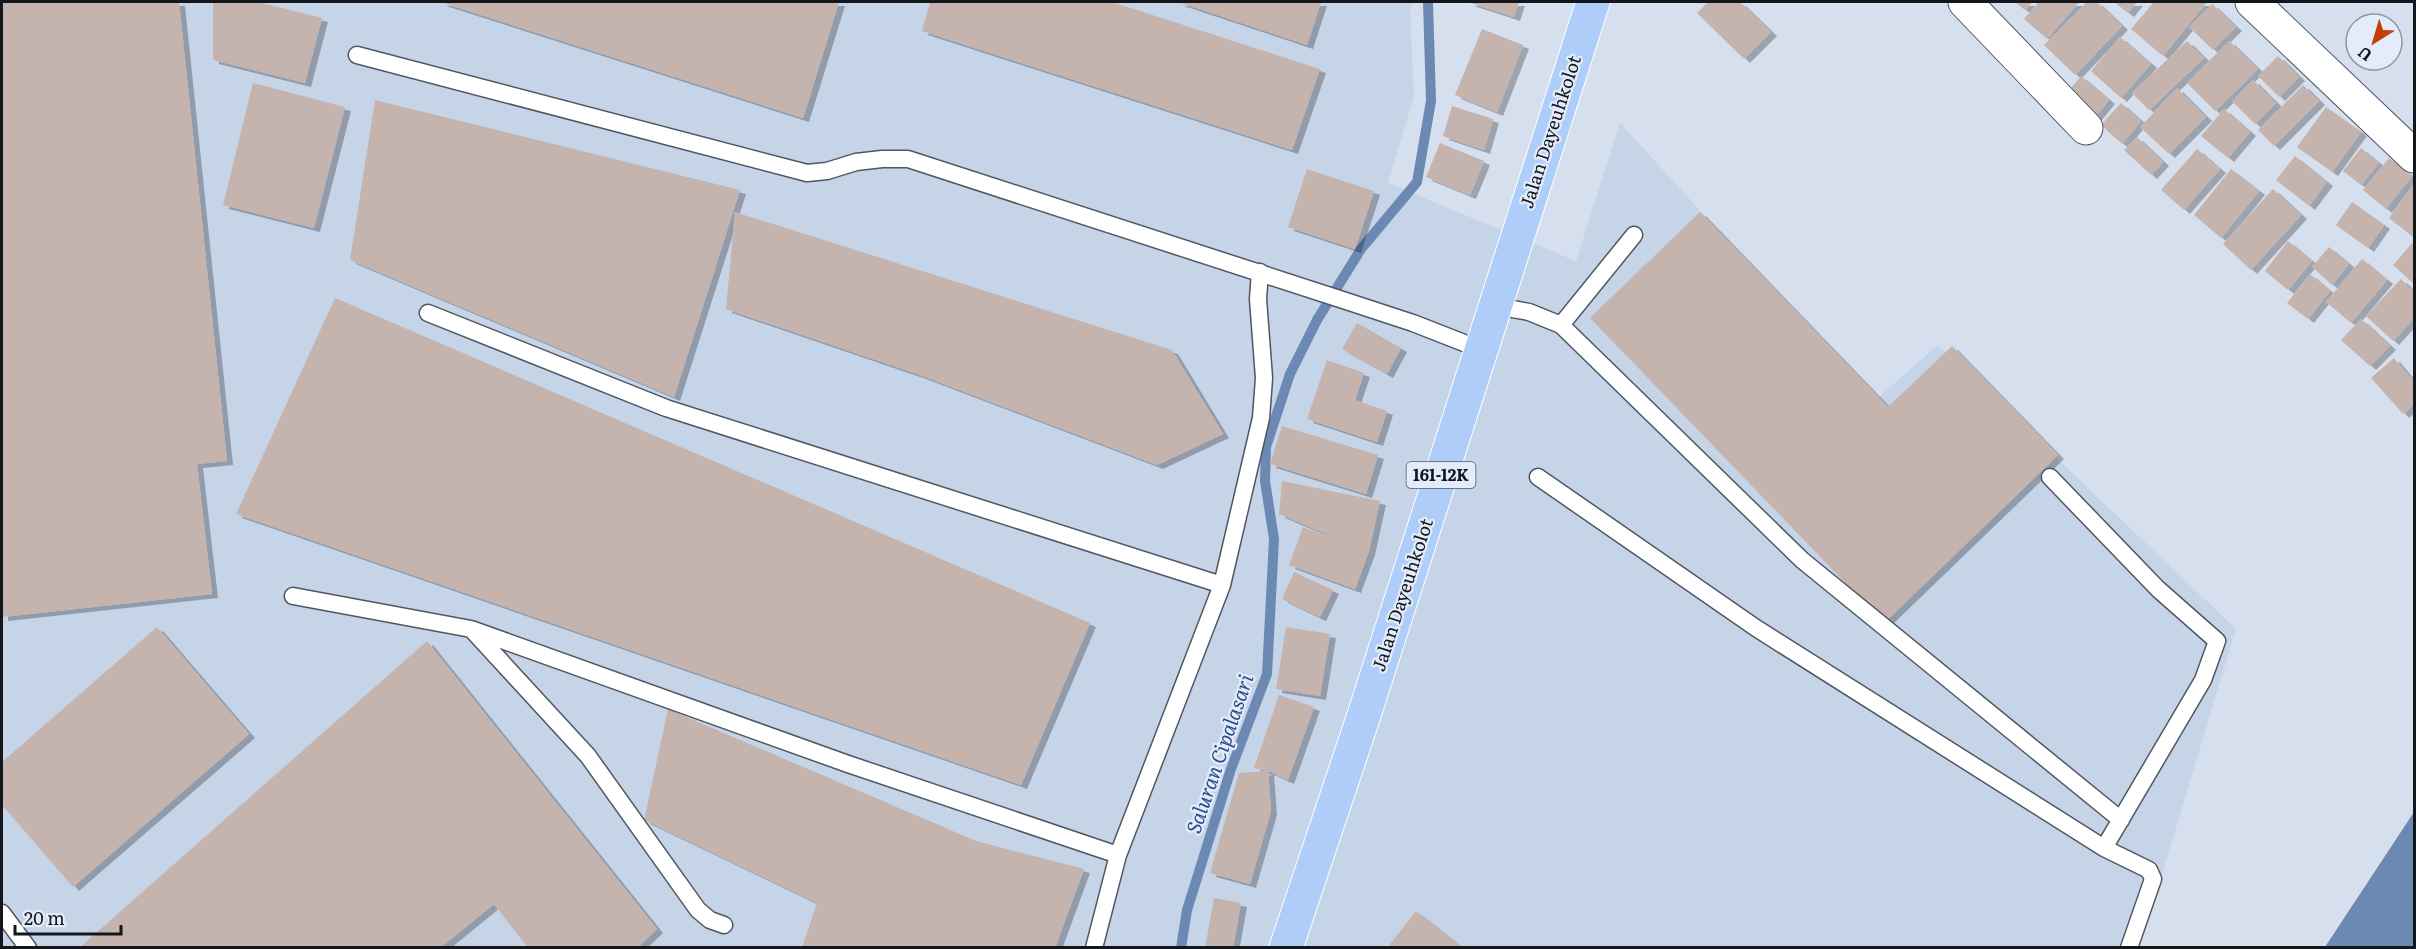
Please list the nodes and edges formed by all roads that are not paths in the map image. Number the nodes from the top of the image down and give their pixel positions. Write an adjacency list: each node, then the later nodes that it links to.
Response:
1 (1593, 2): 9 (main road, Jalan Dayeuhkolot / 161-12K)
2 (1965, 2): 5 (street)
3 (2252, 2): 6 (street)
4 (357, 55): 8 (lane)
5 (2086, 128)
6 (2415, 156)
7 (1634, 235): 11 (lane)
8 (1260, 272): 12 (lane); 15 (lane)
9 (1495, 306): 11 (lane); 12 (main road, Jalan Dayeuhkolot / 161-12K)
10 (429, 313): 15 (lane)
11 (1561, 325): 18 (lane)
12 (1482, 350): 25 (main road, Jalan Dayeuhkolot / 161-12K)
13 (1538, 477): 19 (lane)
14 (2050, 477): 18 (lane)
15 (1222, 585): 20 (lane)
16 (293, 596): 17 (lane)
17 (471, 629): 20 (lane); 22 (lane)
18 (2121, 820): 19 (lane)
19 (2104, 848): 26 (lane)
20 (1118, 855): 24 (lane)
21 (2, 913): 23 (lane)
22 (724, 925)
23 (28, 948)
24 (1094, 948)
25 (1286, 948)
26 (2129, 948)

